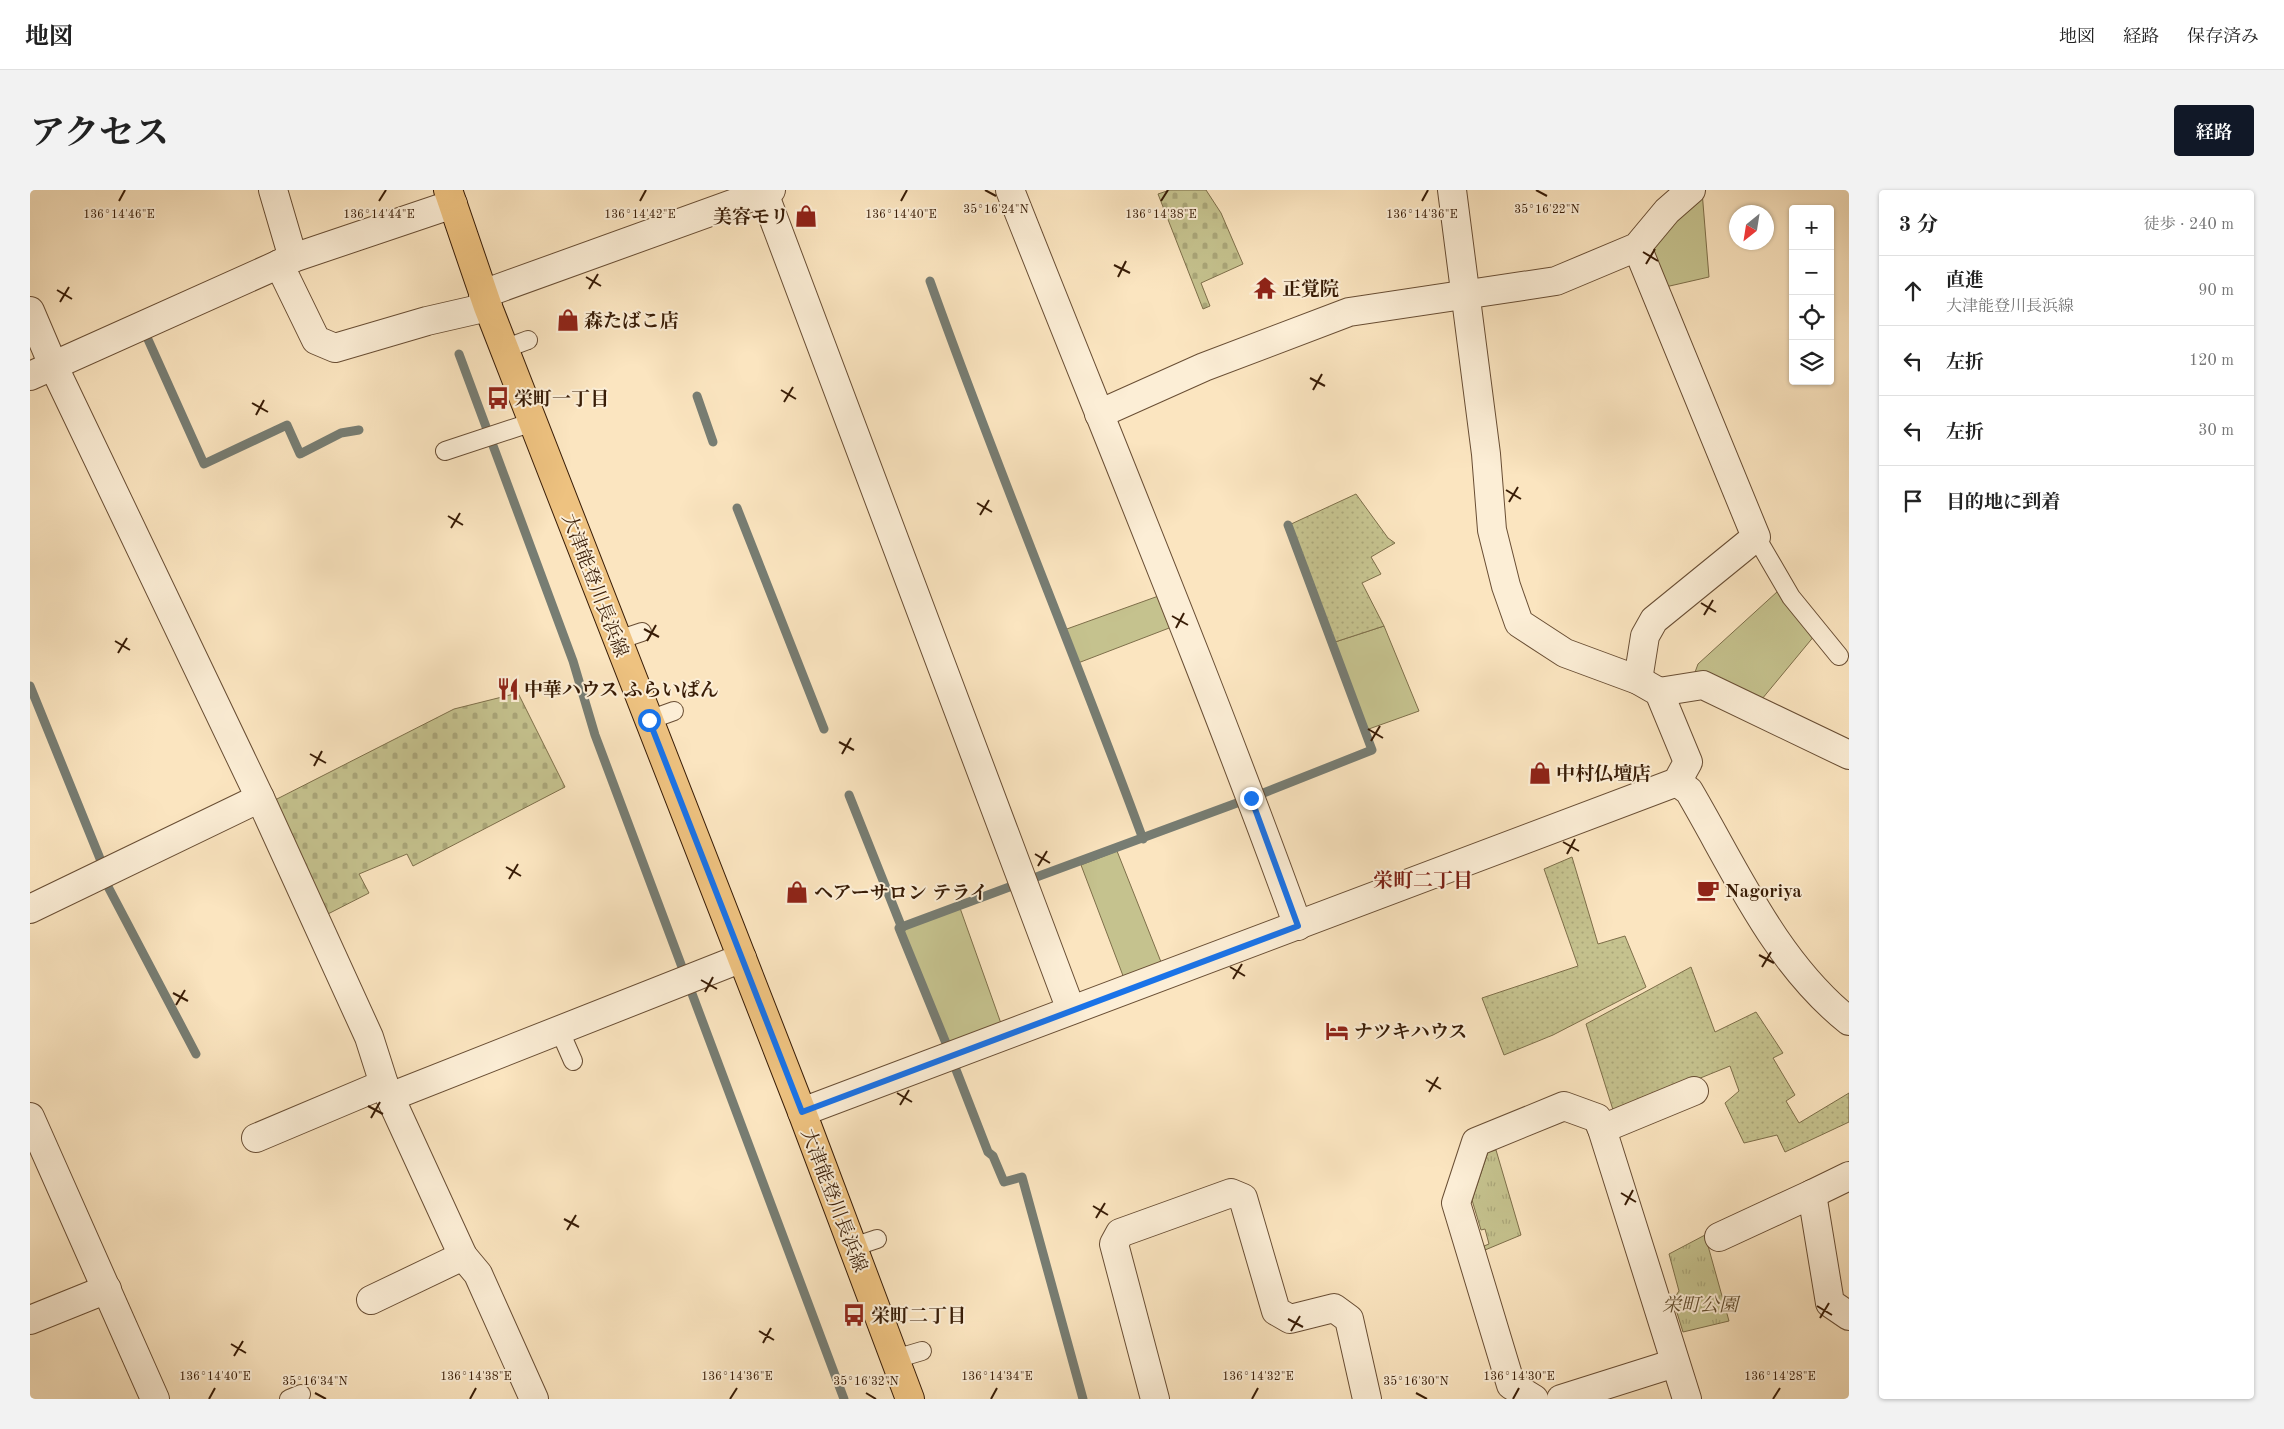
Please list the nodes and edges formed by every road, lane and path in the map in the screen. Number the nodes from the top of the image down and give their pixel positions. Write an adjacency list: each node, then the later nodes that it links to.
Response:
1 (273, 190): 8 (street)
2 (1010, 190): 13 (street)
3 (1452, 190): 9 (street)
4 (1691, 190): 7 (street)
5 (768, 191): 10 (street); 25 (street)
6 (450, 197): 8 (street); 10 (main road, 大津能登川長浜線)
7 (1637, 247): 9 (street); 16 (street)
8 (286, 261): 10 (street); 12 (street)
9 (1464, 295): 13 (street); 18 (street)
10 (486, 301): 14 (main road, 大津能登川長浜線)
11 (30, 311): 12 (street)
12 (42, 371): 21 (street)
13 (1099, 414): 23 (street)
14 (533, 422): 15 (lane); 24 (main road, 大津能登川長浜線)
15 (445, 451)
16 (1756, 537): 17 (lane); 18 (street)
17 (1840, 656)
18 (1649, 686): 19 (street); 20 (street)
19 (1849, 755)
20 (1677, 782): 23 (street); 26 (street)
21 (260, 798): 22 (street); 29 (street)
22 (30, 909)
23 (1298, 926): 25 (street)
24 (742, 958): 27 (street); 31 (main road, 大津能登川長浜線)
25 (1071, 1010): 31 (street)
26 (1849, 1021)
27 (559, 1029): 28 (lane); 29 (street)
28 (573, 1061)
29 (387, 1090): 34 (street); 39 (street)
30 (1694, 1091): 33 (street)
31 (802, 1112): 45 (main road, 大津能登川長浜線)
32 (30, 1117): 35 (street)
33 (1602, 1129): 46 (street); 52 (street)
34 (256, 1138)
35 (38, 1157): 40 (street)
36 (1849, 1176): 37 (street)
37 (1812, 1194): 38 (street); 42 (street)
38 (1719, 1238)
39 (463, 1256): 41 (street); 48 (street)
40 (107, 1288): 43 (street); 47 (street)
41 (371, 1300)
42 (1849, 1316)
43 (30, 1320)
44 (922, 1351): 45 (lane)
45 (895, 1359): 49 (main road, 大津能登川長浜線)
46 (1675, 1363): 53 (street); 54 (street)
47 (155, 1399)
48 (534, 1399)
49 (910, 1399)
50 (1155, 1399): 51 (street)
51 (1367, 1399)
52 (1534, 1399)
53 (1561, 1399)
54 (1687, 1399)

